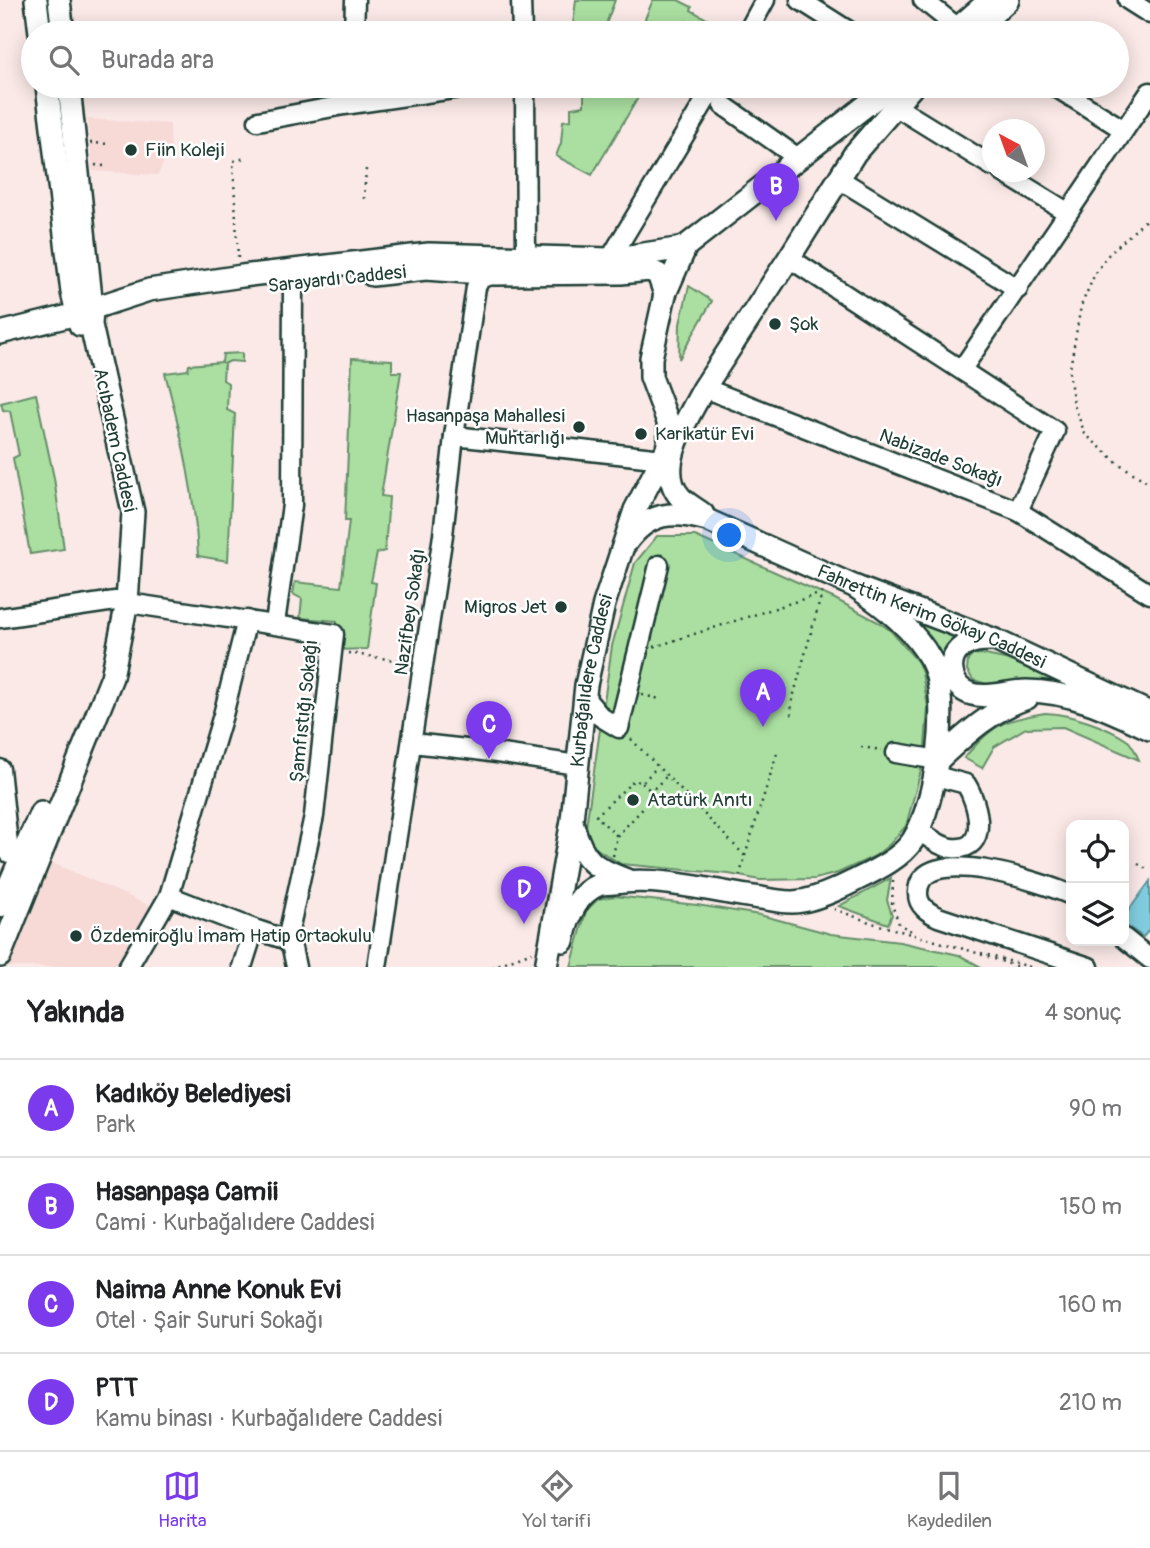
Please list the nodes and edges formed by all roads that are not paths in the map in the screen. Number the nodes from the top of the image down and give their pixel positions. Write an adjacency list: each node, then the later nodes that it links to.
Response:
1 (36, 0): 12 (main road)
2 (59, 0): 13 (main road)
3 (355, 0): 14 (street)
4 (521, 0): 15 (street)
5 (765, 0): 16 (street)
6 (800, 0): 17 (street)
7 (923, 0): 18 (street)
8 (990, 0): 19 (main road)
9 (1008, 0): 20 (main road)
10 (1128, 0): 11 (street)
11 (1150, 14)
12 (39, 21)
13 (62, 21)
14 (354, 21)
15 (522, 21)
16 (754, 21)
17 (833, 21)
18 (948, 21)
19 (971, 21)
20 (977, 21)
21 (1150, 92): 33 (street)
22 (49, 98): 49 (main road, Acıbadem Caddesi)
23 (70, 98): 43 (main road, Acıbadem Caddesi)
24 (340, 98): 32 (street)
25 (525, 98): 40 (street)
26 (707, 98): 42 (street)
27 (890, 98): 34 (main road)
28 (892, 98): 36 (main road)
29 (896, 98): 35 (street)
30 (1073, 98): 33 (street)
31 (723, 105): 34 (street)
32 (258, 121)
33 (1124, 130): 38 (street)
34 (803, 153): 36 (main road); 39 (main road, Sarayardı Caddesi)
35 (982, 159)
36 (840, 177): 41 (main road); 46 (street)
37 (1018, 182): 38 (street)
38 (1068, 212): 46 (street)
39 (686, 246): 42 (main road, Sarayardı Caddesi); 47 (main road, Sarayardı Caddesi)
40 (526, 258): 42 (main road, Sarayardı Caddesi); 48 (main road, Sarayardı Caddesi)
41 (789, 258): 52 (street); 53 (main road)
42 (610, 259)
43 (87, 264): 48 (main road); 49 (main road, Acıbadem Caddesi)
44 (495, 274): 45 (main road, Sarayardı Caddesi); 47 (main road, Sarayardı Caddesi); 56 (street, Nazifbey Sokağı)
45 (293, 283): 49 (main road, Sarayardı Caddesi); 67 (street)
46 (1018, 289): 52 (street)
47 (665, 294): 54 (main road, Sarayardı Caddesi)
48 (131, 295): 49 (main road, Sarayardı Caddesi)
49 (83, 313): 50 (main road, Sarayardı Caddesi); 51 (main road, Sarayardı Caddesi); 64 (main road, Acıbadem Caddesi)
50 (0, 332)
51 (0, 346)
52 (962, 369): 58 (street)
53 (704, 388): 55 (main road); 58 (street, Nabizade Sokağı)
54 (663, 406): 55 (main road); 57 (main road, Kurbağalıdere Caddesi)
55 (693, 409): 59 (main road, Fahrettin Kerim Gökay Caddesi)
56 (454, 436): 57 (street); 73 (street, Nazifbey Sokağı)
57 (663, 459): 60 (main road, Kurbağalıdere Caddesi)
58 (1018, 511): 63 (street, Nabizade Sokağı)
59 (713, 522): 60 (main road, Fahrettin Kerim Gökay Caddesi); 62 (main road, Fahrettin Kerim Gökay Caddesi)
60 (621, 551): 70 (main road, Kurbağalıdere Caddesi)
61 (659, 565): 70 (street)
62 (856, 587): 68 (main road, Fahrettin Kerim Gökay Caddesi); 77 (main road)
63 (1150, 594)
64 (121, 602): 65 (street, Şamfıstığı Sokağı); 66 (street, Şamfıstığı Sokağı); 80 (main road, Acıbadem Caddesi)
65 (0, 618)
66 (247, 620): 67 (street, Şamfıstığı Sokağı); 83 (street)
67 (275, 623): 86 (street, Şamfıstığı Sokağı)
68 (995, 640): 69 (main road, Fahrettin Kerim Gökay Caddesi); 71 (main road, Fahrettin Kerim Gökay Caddesi)
69 (1043, 692): 72 (main road, Fahrettin Kerim Gökay Caddesi); 77 (main road)
70 (585, 698): 75 (main road, Kurbağalıdere Caddesi)
71 (1150, 713)
72 (1150, 729)
73 (412, 743): 75 (street); 94 (street, Nazifbey Sokağı)
74 (897, 752): 77 (street)
75 (577, 765): 78 (main road, Kurbağalıdere Caddesi)
76 (0, 769): 80 (street)
77 (942, 772): 79 (main road); 79 (street)
78 (572, 820): 81 (main road); 89 (main road, Kurbağalıdere Caddesi)
79 (925, 834): 81 (main road)
80 (16, 856): 84 (main road, Acıbadem Caddesi); 88 (main road, Acıbadem Caddesi)
81 (629, 881): 95 (main road)
82 (1066, 893): 96 (street)
83 (169, 896): 85 (street); 91 (street)
84 (0, 906)
85 (254, 929): 86 (street); 92 (street)
86 (287, 940): 93 (street)
87 (1129, 941): 90 (street)
88 (0, 956)
89 (541, 958)
90 (1150, 959)
91 (128, 967)
92 (242, 967)
93 (296, 967)
94 (376, 967)
95 (558, 967)
96 (1089, 967)

